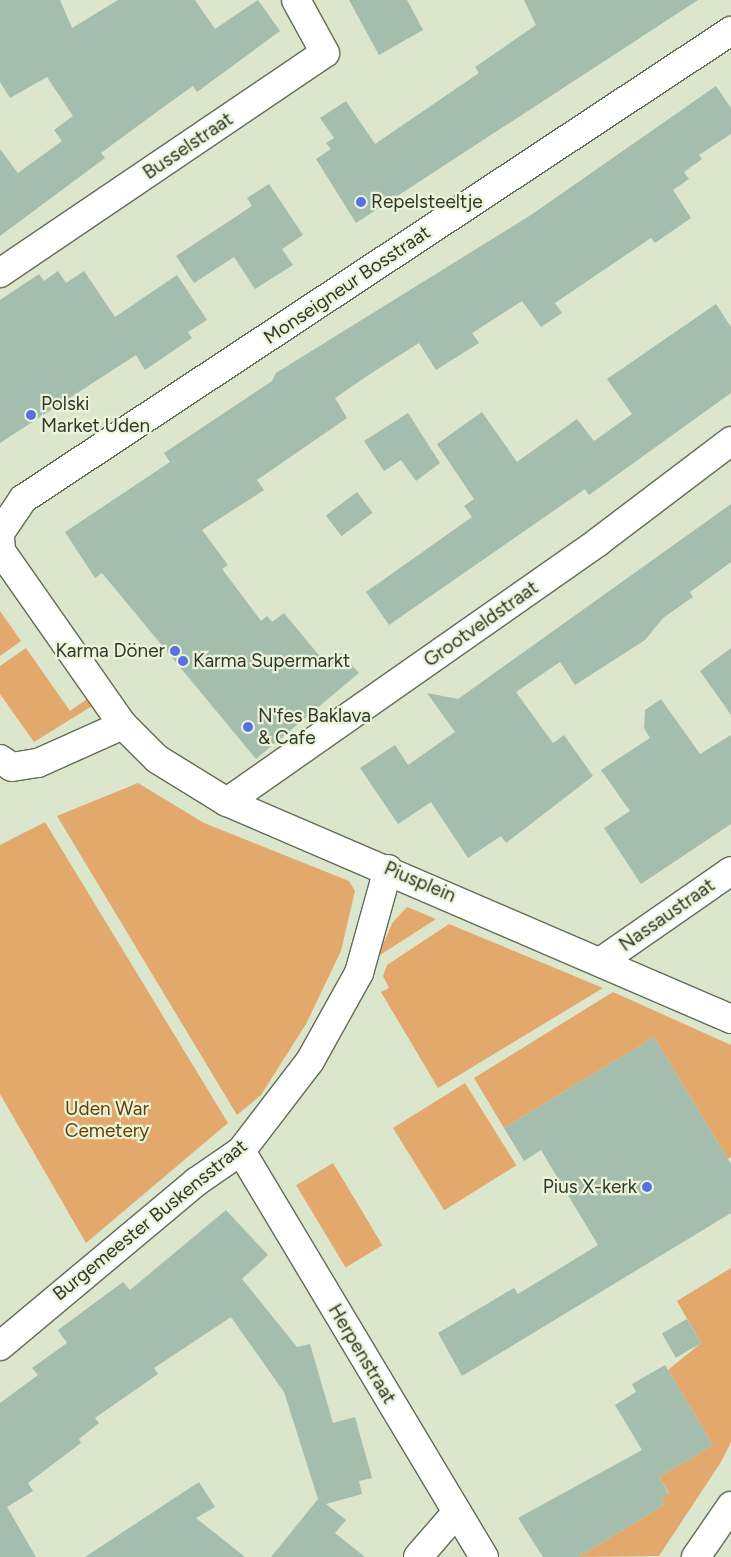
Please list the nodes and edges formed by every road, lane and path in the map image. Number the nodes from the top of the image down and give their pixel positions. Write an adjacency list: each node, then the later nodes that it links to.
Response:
1 (296, 0): 3 (street, Busselstraat)
2 (731, 31): 5 (street, Monseigneur Bosstraat)
3 (0, 273)
4 (731, 441): 8 (street, Grootveldstraat)
5 (0, 535): 6 (street, Piusplein)
6 (123, 725): 7 (street); 8 (street, Piusplein)
7 (0, 759)
8 (227, 802): 9 (street, Piusplein)
9 (388, 869): 11 (street, Piusplein); 13 (street, Burgemeester Buskensstraat)
10 (731, 871): 11 (street, Nassaustraat)
11 (603, 960): 12 (street, Piusplein)
12 (731, 1019)
13 (241, 1151): 14 (street, Burgemeester Buskensstraat); 16 (street, Herpenstraat)
14 (3, 1337)
15 (731, 1506): 19 (street)
16 (456, 1513): 17 (street); 18 (street, Herpenstraat)
17 (418, 1557)
18 (484, 1557)
19 (696, 1557)

